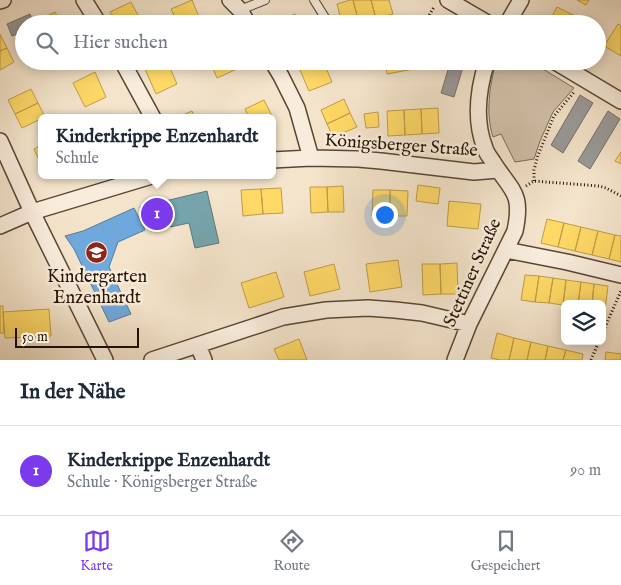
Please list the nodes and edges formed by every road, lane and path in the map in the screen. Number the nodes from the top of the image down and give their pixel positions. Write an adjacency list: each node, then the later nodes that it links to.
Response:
1 (84, 0): 8 (street)
2 (265, 0): 7 (lane)
3 (314, 0): 9 (lane)
4 (438, 0): 10 (path)
5 (448, 0): 11 (street)
6 (521, 0): 12 (street)
7 (235, 5)
8 (93, 15)
9 (323, 15)
10 (429, 15)
11 (474, 15)
12 (512, 15)
13 (127, 70): 19 (street)
14 (277, 70): 21 (street)
15 (484, 70): 23 (street)
16 (569, 70): 17 (street)
17 (585, 80): 18 (street); 25 (path)
18 (621, 101)
19 (150, 114)
20 (0, 141): 28 (street)
21 (311, 158): 22 (street, Königsberger Straße); 23 (street, Königsberger Straße)
22 (276, 160)
23 (498, 170): 26 (street)
24 (142, 179): 28 (street)
25 (534, 181): 26 (path); 27 (path)
26 (515, 192): 30 (street, Stettiner Straße)
27 (621, 196)
28 (32, 212): 29 (street); 37 (street)
29 (0, 226)
30 (506, 250): 31 (street); 33 (street, Stettiner Straße)
31 (621, 275)
32 (621, 293): 34 (path)
33 (469, 324): 35 (street); 40 (street, Stettiner Straße)
34 (606, 325)
35 (198, 345): 38 (street); 39 (street)
36 (597, 345): 41 (path)
37 (105, 360)
38 (152, 360)
39 (204, 360)
40 (455, 360)
41 (590, 360)

